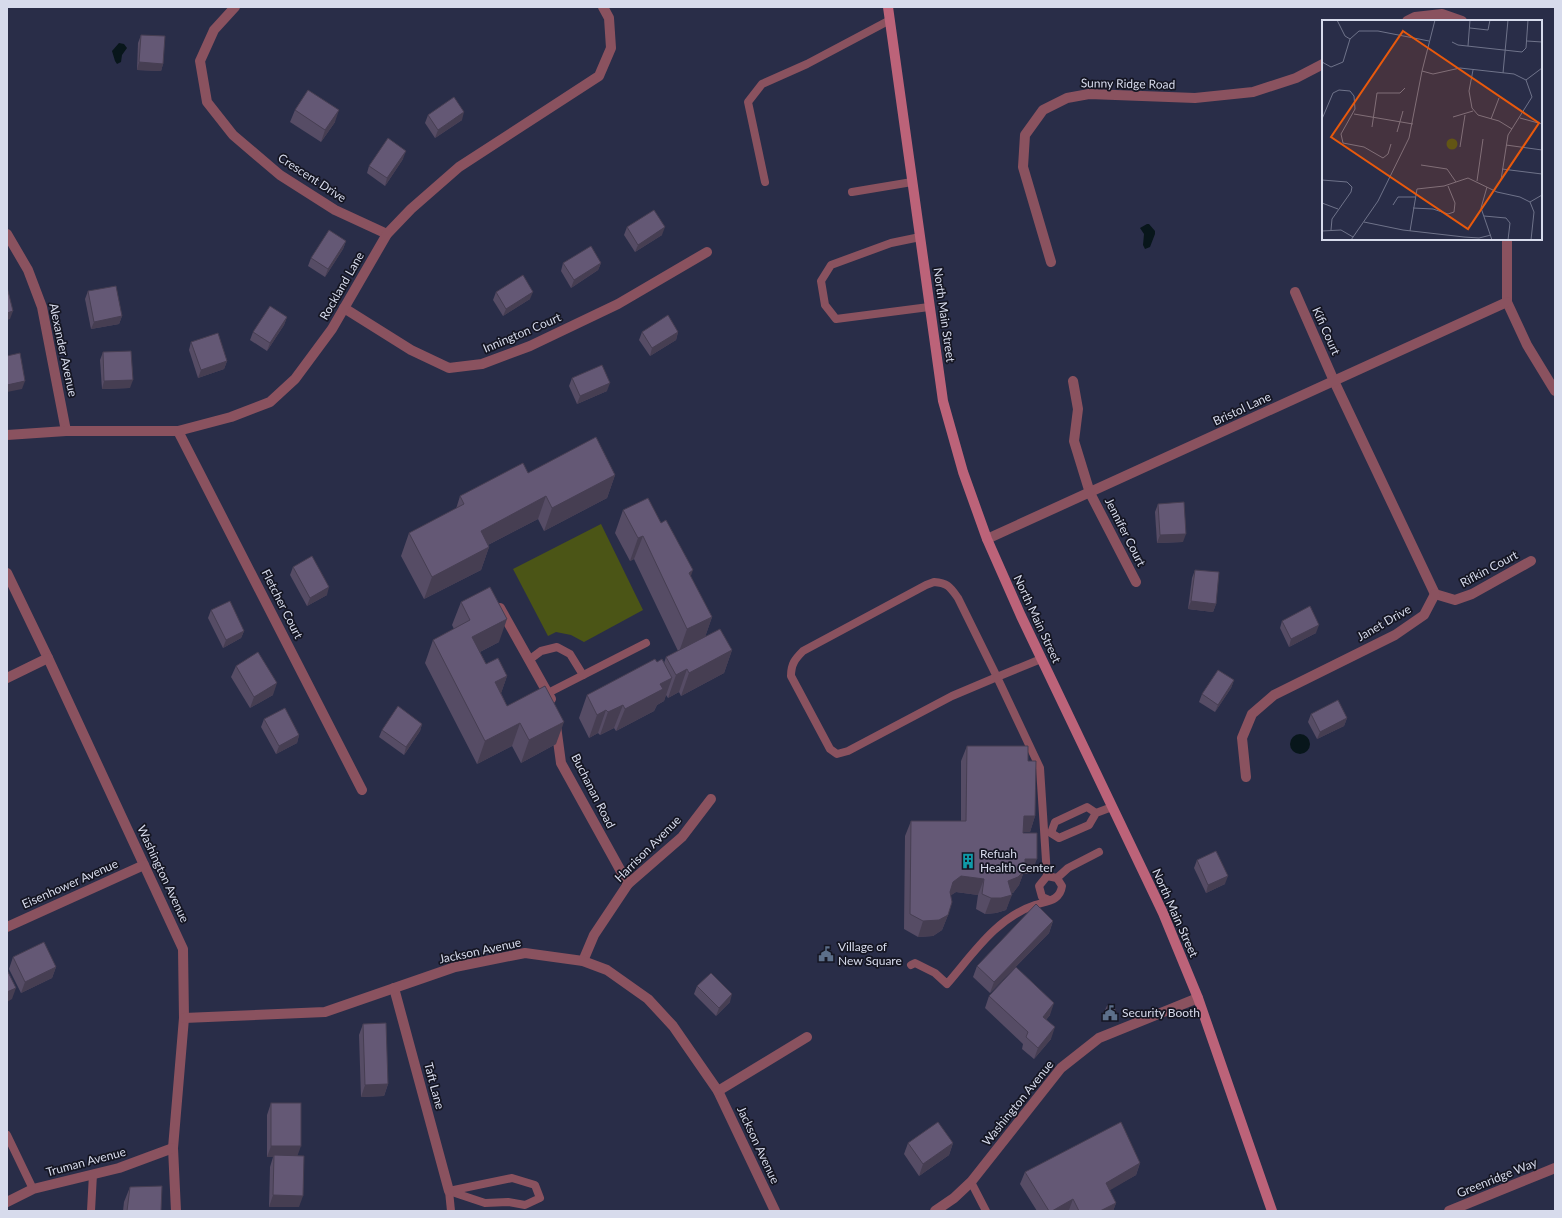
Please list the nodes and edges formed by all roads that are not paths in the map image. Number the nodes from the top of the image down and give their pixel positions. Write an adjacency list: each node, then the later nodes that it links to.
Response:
1 (235, 7): 12 (street, Crescent Drive)
2 (603, 7): 12 (street, Rockland Lane)
3 (888, 7): 4 (main road, North Main Street)
4 (890, 20): 8 (lane); 9 (main road, North Main Street)
5 (1409, 20): 6 (street)
6 (1459, 20)
7 (1322, 65): 16 (street, Sunny Ridge Road)
8 (765, 182)
9 (912, 182): 10 (lane); 13 (main road, North Main Street)
10 (852, 192)
11 (7, 234): 24 (street, Alexander Avenue)
12 (387, 234): 20 (street, Rockland Lane)
13 (920, 237): 19 (main road, North Main Street); 19 (lane)
14 (1507, 240): 18 (street)
15 (707, 252): 20 (street, Innington Court)
16 (1051, 262)
17 (1295, 292): 22 (street, Kifi Court)
18 (1507, 302): 22 (street, Bristol Lane); 23 (street)
19 (929, 307): 28 (main road, North Main Street)
20 (344, 308): 25 (street, Rockland Lane)
21 (1073, 381): 27 (street, Jennifer Court)
22 (1334, 381): 27 (street, Bristol Lane); 32 (street)
23 (1555, 390)
24 (66, 431): 25 (street, Rockland Lane); 26 (street, Rockland Lane)
25 (178, 431): 43 (street, Fletcher Court)
26 (7, 435)
27 (1090, 493): 28 (street, Bristol Lane); 31 (street, Jennifer Court)
28 (987, 539): 36 (main road, North Main Street)
29 (1531, 561): 32 (street, Rifkin Court)
30 (7, 573): 35 (street, Washington Avenue)
31 (1136, 582)
32 (1435, 594): 42 (street, Janet Drive)
33 (495, 599): 37 (street, Buchanan Road)
34 (646, 644): 38 (lane)
35 (48, 658): 40 (street); 49 (street, Washington Avenue)
36 (1041, 659): 39 (lane); 45 (main road, North Main Street)
37 (529, 660): 38 (lane); 41 (street, Buchanan Road)
38 (583, 675): 41 (lane)
39 (997, 677): 39 (lane); 47 (lane)
40 (7, 678)
41 (548, 693): 52 (street, Buchanan Road)
42 (1246, 777)
43 (362, 790)
44 (711, 800): 52 (street, Harrison Avenue)
45 (1112, 807): 46 (lane); 58 (main road, North Main Street)
46 (1096, 813): 47 (lane); 47 (lane)
47 (1048, 834): 50 (lane)
48 (1099, 852): 51 (lane)
49 (144, 865): 54 (street, Eisenhower Avenue); 59 (street, Washington Avenue)
50 (1047, 876): 51 (lane); 53 (lane)
51 (1057, 878): 53 (lane)
52 (628, 884): 55 (street, Harrison Avenue)
53 (1049, 900): 56 (lane)
54 (7, 927)
55 (583, 960): 57 (street, Jackson Avenue); 61 (street, Jackson Avenue)
56 (911, 964)
57 (394, 988): 59 (street, Jackson Avenue); 68 (street, Taft Lane)
58 (1198, 998): 66 (street, Washington Avenue); 76 (main road, North Main Street)
59 (184, 1018): 63 (street, Washington Avenue)
60 (807, 1037): 61 (street)
61 (718, 1091): 73 (street, Jackson Avenue)
62 (7, 1135): 67 (lane)
63 (173, 1148): 65 (street, Truman Avenue); 71 (street, Washington Avenue)
64 (1555, 1168): 77 (street, Greenridge Way)
65 (93, 1174): 67 (street, Truman Avenue); 70 (lane)
66 (971, 1182): 74 (street, Washington Avenue); 75 (lane)
67 (33, 1189): 69 (street, Truman Avenue)
68 (449, 1191): 68 (lane); 72 (lane)
69 (7, 1202)
70 (91, 1211)
71 (176, 1211)
72 (451, 1211)
73 (775, 1211)
74 (935, 1211)
75 (986, 1211)
76 (1272, 1211)
77 (1450, 1211)

